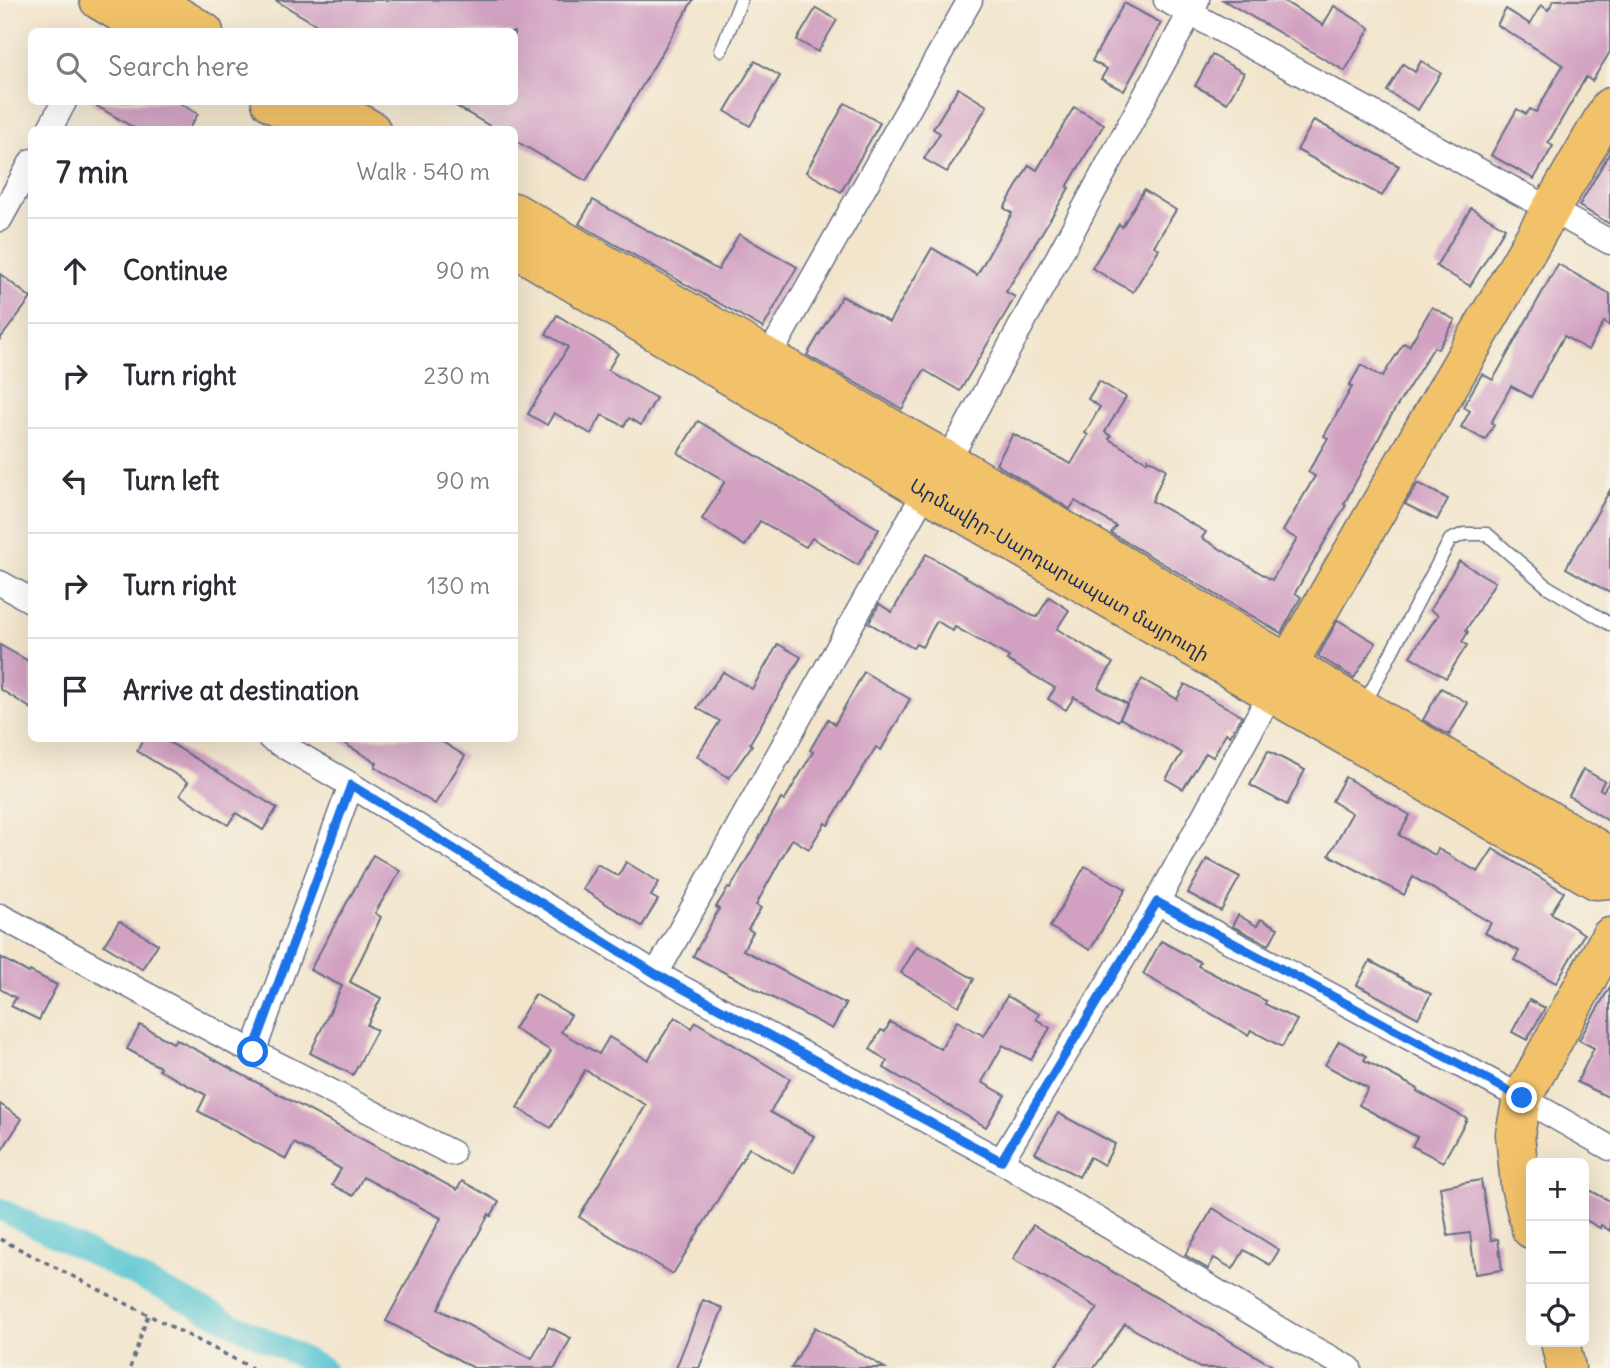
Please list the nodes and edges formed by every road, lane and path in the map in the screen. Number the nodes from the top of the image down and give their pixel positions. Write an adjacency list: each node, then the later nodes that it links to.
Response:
1 (151, 0): 8 (main road)
2 (741, 0): 9 (lane)
3 (970, 0): 23 (street)
4 (1166, 0): 5 (street)
5 (1194, 7): 18 (street); 24 (street)
6 (105, 13): 7 (main road)
7 (142, 28)
8 (197, 28)
9 (721, 50)
10 (62, 105): 14 (street)
11 (276, 105): 15 (main road)
12 (328, 105): 16 (main road)
13 (1610, 107): 18 (main road)
14 (51, 126)
15 (312, 126)
16 (364, 126)
17 (28, 168): 20 (street)
18 (1553, 208): 21 (street); 29 (main road)
19 (518, 214): 23 (main road, Արմավիր-Սարդարապատ մայրուղի)
20 (0, 219)
21 (1610, 242)
22 (518, 249): 25 (main road, Արմավիր-Սարդարապատ մայրուղի)
23 (769, 356): 24 (main road, Արմավիր-Սարդարապատ մայրուղի)
24 (948, 461): 29 (main road, Արմավիր-Սարդարապատ մայրուղի)
25 (925, 492): 29 (main road, Արմավիր-Սարդարապատ մայրուղի); 38 (street)
26 (0, 583): 27 (street)
27 (28, 599)
28 (1610, 624): 30 (lane)
29 (1280, 679): 30 (main road, Արմավիր-Սարդարապատ մայրուղի); 34 (main road, Արմավիր-Սարդարապատ մայրուղի); 35 (street)
30 (1362, 708): 33 (main road, Արմավիր-Սարդարապատ մայրուղի)
31 (277, 742): 32 (street)
32 (351, 785): 38 (street); 39 (street)
33 (1610, 861)
34 (1610, 879)
35 (1157, 902): 40 (street); 43 (street)
36 (0, 916): 39 (street)
37 (1610, 937): 40 (main road)
38 (656, 974): 43 (street)
39 (253, 1052): 42 (street)
40 (1522, 1098): 41 (street); 44 (main road)
41 (1610, 1148)
42 (452, 1153)
43 (1001, 1161): 50 (street)
44 (1529, 1221)
45 (0, 1239): 46 (path)
46 (148, 1315): 48 (path); 49 (path)
47 (1561, 1347): 51 (main road)
48 (130, 1368)
49 (252, 1368)
50 (1349, 1368)
51 (1566, 1368)

